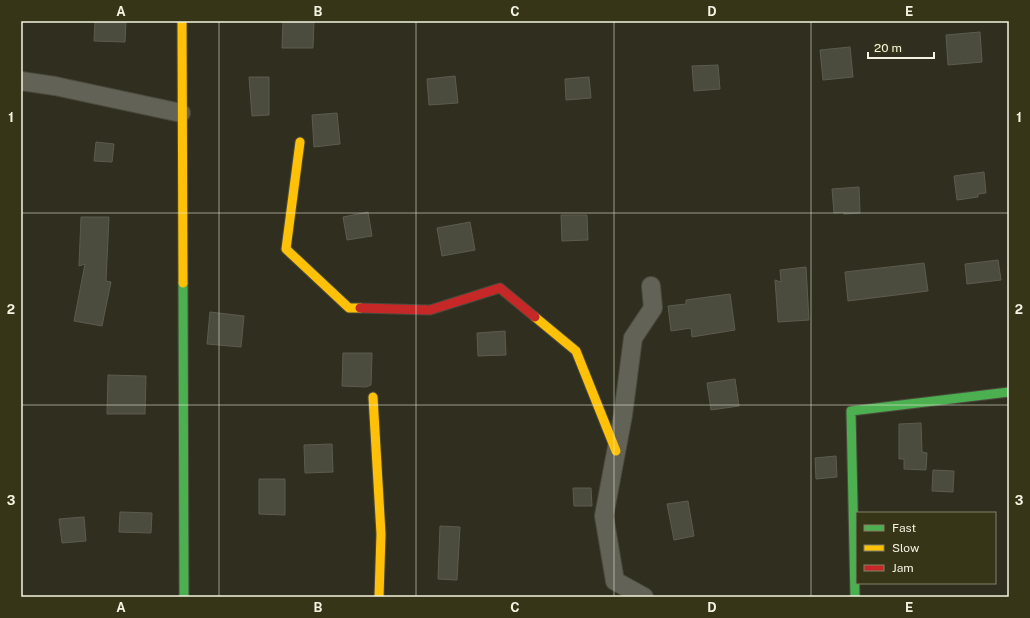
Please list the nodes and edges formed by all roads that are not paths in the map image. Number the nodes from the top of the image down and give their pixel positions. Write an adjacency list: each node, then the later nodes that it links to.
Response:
1 (182, 21): 3 (street)
2 (21, 81): 3 (street)
3 (181, 113): 9 (street)
4 (300, 142): 8 (street)
5 (651, 286): 8 (street)
6 (1009, 392): 12 (street)
7 (373, 396): 10 (street)
8 (616, 451): 11 (street)
9 (184, 597)
10 (379, 597)
11 (644, 597)
12 (855, 597)

